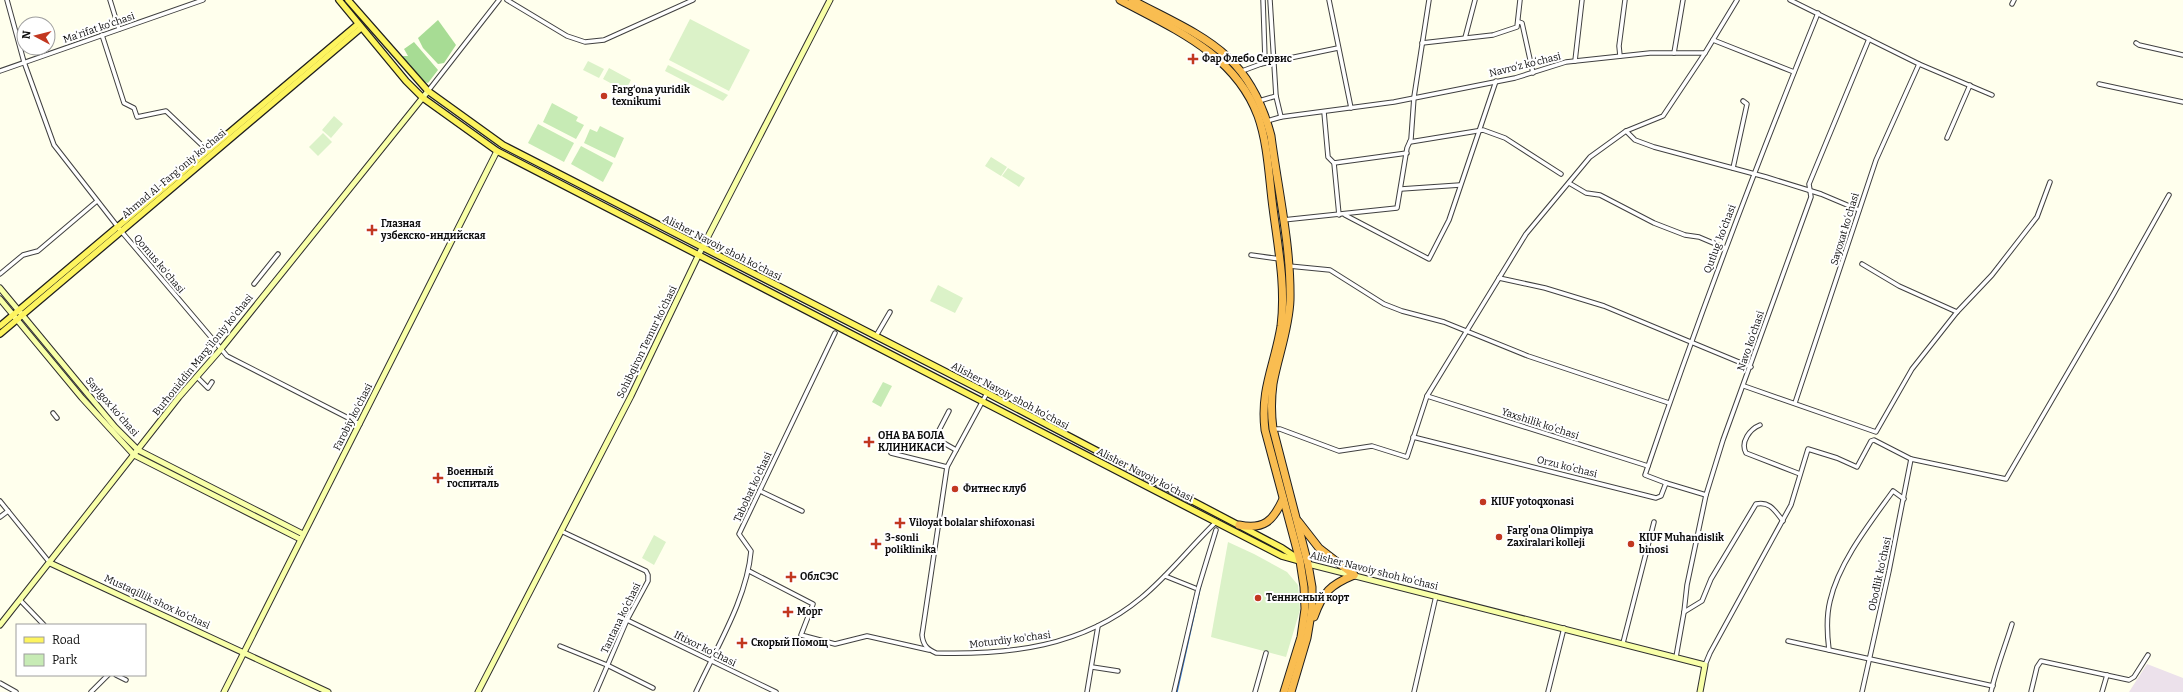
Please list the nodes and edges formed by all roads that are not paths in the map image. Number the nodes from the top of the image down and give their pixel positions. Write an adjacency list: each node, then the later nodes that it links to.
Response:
1 (7, 0): 44 (street, Qomus ko'chasi)
2 (110, 0): 30 (street)
3 (203, 0): 30 (street, Ma'rifat ko'chasi)
4 (339, 0): 29 (main road, Alisher Navoiy shoh koʻchasi)
5 (348, 0): 54 (main road, Alisher Navoiy shoh koʻchasi)
6 (499, 0): 54 (street)
7 (507, 0): 8 (street)
8 (693, 0)
9 (830, 0): 90 (main road, Sohibqiron Temur koʻchasi)
10 (1120, 0): 55 (highway)
11 (1132, 0): 26 (highway)
12 (1143, 0): 26 (highway)
13 (1263, 0): 45 (street)
14 (1270, 0): 42 (street)
15 (1329, 0): 37 (street)
16 (1429, 0): 36 (street)
17 (1475, 0): 32 (street)
18 (1520, 0): 28 (street)
19 (1582, 0): 43 (street)
20 (1626, 0): 41 (street)
21 (1683, 0): 38 (street)
22 (1737, 0): 34 (street)
23 (1790, 0): 27 (street)
24 (2014, 0): 25 (street)
25 (2012, 4)
26 (1155, 12): 48 (highway)
27 (1818, 13): 33 (street); 50 (street, Qutlugʻ koʻchasi)
28 (1519, 22): 32 (street); 49 (street)
29 (360, 26): 59 (main road, Alisher Navoiy shoh koʻchasi); 71 (main road, Ahmad Al-Farg'oniy ko'chasi); 89 (main road, Ahmad Al-Farg'oniy ko'chasi)
30 (119, 29): 31 (street, Ma'rifat ko'chasi)
31 (102, 35): 44 (street, Ma'rifat ko'chasi); 71 (street)
32 (1465, 38): 36 (street)
33 (1869, 39): 46 (street); 82 (street, Navo koʻchasi)
34 (1713, 40): 39 (street); 50 (street)
35 (2136, 43): 40 (street)
36 (1422, 44): 58 (street)
37 (1338, 48): 42 (street); 63 (street)
38 (1674, 53): 39 (street, Navroʻz koʻchasi); 41 (street, Navroʻz koʻchasi)
39 (1705, 53): 68 (street)
40 (2183, 55)
41 (1620, 56): 43 (street, Navroʻz koʻchasi)
42 (1274, 61): 45 (street); 57 (street)
43 (1575, 61): 49 (street, Navroʻz koʻchasi)
44 (24, 62): 47 (street, Ma'rifat ko'chasi); 84 (street, Qomus ko'chasi)
45 (1261, 64): 48 (street)
46 (1919, 64): 53 (street); 85 (street, Sayoxat koʻchasi)
47 (0, 71)
48 (1242, 71): 55 (highway)
49 (1533, 72): 51 (street, Navroʻz koʻchasi)
50 (1794, 72): 77 (street, Qutlugʻ koʻchasi)
51 (1496, 81): 58 (street, Navroʻz koʻchasi); 67 (street)
52 (2099, 84): 62 (street)
53 (1970, 85): 56 (street); 69 (street)
54 (428, 91): 59 (main road, Burhoniddin Marg'iloniy ko'chasi); 90 (main road, Alisher Navoiy shoh koʻchasi)
55 (1252, 95): 60 (highway); 95 (highway)
56 (1992, 95)
57 (1276, 96): 60 (street); 65 (street)
58 (1414, 97): 63 (street, Navroʻz koʻchasi); 70 (street)
59 (423, 98): 72 (main road, Alisher Navoiy shoh koʻchasi); 113 (main road, Burhoniddin Marg'iloniy ko'chasi)
60 (1259, 101): 66 (highway)
61 (1743, 102): 75 (street)
62 (2183, 102)
63 (1351, 108): 64 (street, Navroʻz koʻchasi)
64 (1324, 112): 65 (street, Navroʻz koʻchasi); 74 (street)
65 (1281, 117): 66 (street, Navroʻz koʻchasi)
66 (1267, 121): 88 (highway)
67 (1479, 130): 70 (street); 76 (street); 80 (street)
68 (1626, 131): 75 (street); 79 (street)
69 (1947, 138)
70 (1410, 142): 73 (street)
71 (207, 150): 89 (main road, Ahmad Al-Farg'oniy ko'chasi)
72 (497, 151): 93 (main road, Alisher Navoiy shoh koʻchasi); 126 (main road, Farobiy ko'chasi)
73 (1407, 153): 74 (street); 81 (street)
74 (1334, 163): 87 (street)
75 (1733, 168): 77 (street)
76 (1561, 174)
77 (1753, 174): 82 (street); 91 (street, Qutlugʻ koʻchasi)
78 (2050, 182): 104 (street)
79 (1569, 183): 91 (street); 99 (street)
80 (1460, 185): 81 (street); 86 (street)
81 (1401, 189): 86 (street)
82 (1809, 190): 85 (street); 114 (street, Navo koʻchasi)
83 (2169, 195): 134 (street)
84 (97, 201): 89 (street, Qomus ko'chasi); 98 (street)
85 (1859, 210): 122 (street, Sayoxat koʻchasi)
86 (1344, 214): 87 (street)
87 (1339, 215): 88 (street)
88 (1282, 220): 97 (highway)
89 (119, 228): 105 (main road, Ahmad Al-Farg'oniy ko'chasi); 113 (street, Qomus ko'chasi)
90 (702, 247): 93 (main road, Sohibqiron Temur koʻchasi); 111 (main road, Alisher Navoiy shoh koʻchasi)
91 (1725, 248): 112 (street, Qutlugʻ koʻchasi)
92 (278, 254): 100 (street)
93 (699, 254): 120 (main road, Alisher Navoiy shoh koʻchasi); 153 (main road, Sohibqiron Temur koʻchasi)
94 (1251, 255): 95 (street)
95 (1280, 259): 141 (highway)
96 (1862, 264): 104 (street)
97 (1288, 266): 108 (street); 128 (highway)
98 (0, 274)
99 (1498, 278): 108 (street); 112 (street)
100 (254, 284)
101 (0, 288): 105 (main road, Saylgox koʻchasi)
102 (0, 299): 106 (main road, Saylgox koʻchasi)
103 (890, 312): 111 (street)
104 (1957, 312): 122 (street)
105 (21, 313): 106 (main road, Ahmad Al-Farg'oniy ko'chasi); 130 (main road, Saylgox koʻchasi)
106 (15, 317): 107 (main road, Ahmad Al-Farg'oniy ko'chasi); 110 (main road, Ahmad Al-Farg'oniy ko'chasi); 133 (main road, Saylgox koʻchasi)
107 (0, 326)
108 (1467, 332): 119 (street); 121 (street)
109 (835, 333): 139 (street, Tabobat koʻchasi)
110 (0, 334)
111 (876, 336): 118 (main road, Alisher Navoiy shoh koʻchasi)
112 (1690, 343): 114 (street); 121 (street, Qutlugʻ koʻchasi)
113 (221, 349): 115 (main road, Burhoniddin Marg'iloniy ko'chasi); 126 (street, Qomus ko'chasi)
114 (1751, 367): 117 (street, Navo koʻchasi)
115 (196, 377): 116 (street); 130 (main road, Burhoniddin Marg'iloniy ko'chasi)
116 (212, 382)
117 (1744, 386): 122 (street); 140 (street, Navo koʻchasi)
118 (987, 393): 120 (street); 151 (main road, Alisher Navoiy shoh koʻchasi)
119 (1428, 396): 129 (street); 136 (street, Yaxshilik koʻchasi)
120 (983, 401): 131 (street); 149 (main road, Alisher Navoiy ko'chasi)
121 (1669, 403): 136 (street, Qutlugʻ koʻchasi)
122 (1795, 403)
123 (949, 411): 131 (street)
124 (53, 413): 125 (street)
125 (57, 418)
126 (360, 424): 154 (main road, Farobiy ko'chasi)
127 (1760, 425): 137 (street)
128 (1272, 429): 129 (street); 146 (highway)
129 (1413, 437): 138 (street, Orzu koʻchasi)
130 (138, 450): 133 (main road, Burhoniddin Marg'iloniy ko'chasi); 154 (main road, Saylgox koʻchasi)
131 (956, 450): 135 (street)
132 (891, 453): 135 (street)
133 (134, 455): 154 (main road, Saylgox koʻchasi); 156 (main road, Burhoniddin Marg'iloniy ko'chasi)
134 (1911, 459): 137 (street); 142 (street, Obodlik ko'chasi)
135 (947, 466): 174 (street)
136 (1648, 466): 138 (street, Qutlugʻ koʻchasi)
137 (1800, 474): 148 (street)
138 (1666, 482): 140 (street)
139 (760, 491): 145 (street); 158 (street, Tabobat koʻchasi)
140 (1706, 495): 163 (street, Navo koʻchasi)
141 (1283, 499): 151 (highway); 155 (highway)
142 (1904, 499): 175 (street); 180 (street, Obodlik ko'chasi)
143 (0, 501): 144 (street, Mustaqillik shox ko'chasi)
144 (8, 510): 147 (street); 156 (street, Mustaqillik shox ko'chasi)
145 (802, 511)
146 (1295, 516): 157 (highway); 159 (highway)
147 (0, 517)
148 (1783, 521): 163 (street); 183 (street)
149 (1216, 522): 155 (main road, Alisher Navoiy ko'chasi); 160 (street, Moturdiy ko'chasi)
150 (1654, 522): 172 (street)
151 (1239, 525): 155 (main road, Alisher Navoiy shoh koʻchasi)
152 (1216, 530): 202 (street)
153 (561, 531): 164 (street, Tantana koʻchasi); 197 (main road, Sohibqiron Temur koʻchasi)
154 (302, 536): 176 (main road, Farobiy ko'chasi)
155 (1300, 560): 157 (main road, Alisher Navoiy shoh koʻchasi); 204 (highway)
156 (50, 563): 162 (main road, Burhoniddin Marg'iloniy ko'chasi); 176 (main road, Mustaqillik shox ko'chasi)
157 (1308, 564): 159 (main road, Alisher Navoiy shoh koʻchasi); 170 (highway)
158 (749, 571): 174 (street, Moturdiy ko'chasi); 181 (street, Tabobat koʻchasi)
159 (1354, 575): 161 (main road, Alisher Navoiy shoh koʻchasi); 170 (highway)
160 (1165, 576): 168 (street, Moturdiy ko'chasi); 202 (street)
161 (1436, 596): 169 (main road, Alisher Navoiy shoh koʻchasi); 206 (street)
162 (20, 600): 165 (street); 167 (main road, Burhoniddin Marg'iloniy ko'chasi)
163 (1684, 612): 179 (street, Navo koʻchasi)
164 (627, 620): 181 (street, Iftixor koʻchasi); 182 (street, Tantana koʻchasi)
165 (43, 624)
166 (2012, 624): 191 (street)
167 (0, 625)
168 (1098, 626): 174 (street, Moturdiy ko'chasi); 184 (street)
169 (1564, 628): 172 (main road, Alisher Navoiy shoh koʻchasi); 207 (street)
170 (1307, 638): 205 (highway)
171 (1788, 641): 175 (street)
172 (1623, 643): 179 (main road, Alisher Navoiy shoh koʻchasi)
173 (560, 646): 182 (street)
174 (930, 650)
175 (1829, 650): 180 (street)
176 (243, 652): 195 (main road, Farobiy ko'chasi); 196 (main road, Mustaqillik shox ko'chasi)
177 (1266, 653): 203 (street)
178 (2148, 655): 186 (street)
179 (1676, 657): 183 (main road, Alisher Navoiy shoh koʻchasi)
180 (1870, 659): 191 (street); 209 (street, Obodlik ko'chasi)
181 (711, 660): 199 (street, Tabobat koʻchasi); 200 (street, Iftixor koʻchasi)
182 (607, 665): 192 (street); 198 (street, Tantana koʻchasi)
183 (1705, 665): 208 (main road)
184 (1092, 667): 185 (street); 201 (street)
185 (1118, 671)
186 (2107, 675): 211 (street); 212 (street)
187 (107, 676): 194 (street)
188 (118, 676): 189 (street)
189 (126, 680)
190 (0, 683): 193 (street)
191 (1993, 686): 210 (street)
192 (653, 688)
193 (16, 692)
194 (91, 692)
195 (224, 692)
196 (328, 692)
197 (478, 692)
198 (596, 692)
199 (696, 692)
200 (776, 692)
201 (1087, 692)
202 (1173, 692)
203 (1255, 692)
204 (1284, 692)
205 (1291, 692)
206 (1414, 692)
207 (1548, 692)
208 (1700, 692)
209 (1862, 692)
210 (1992, 692)
211 (2031, 692)
212 (2102, 692)

